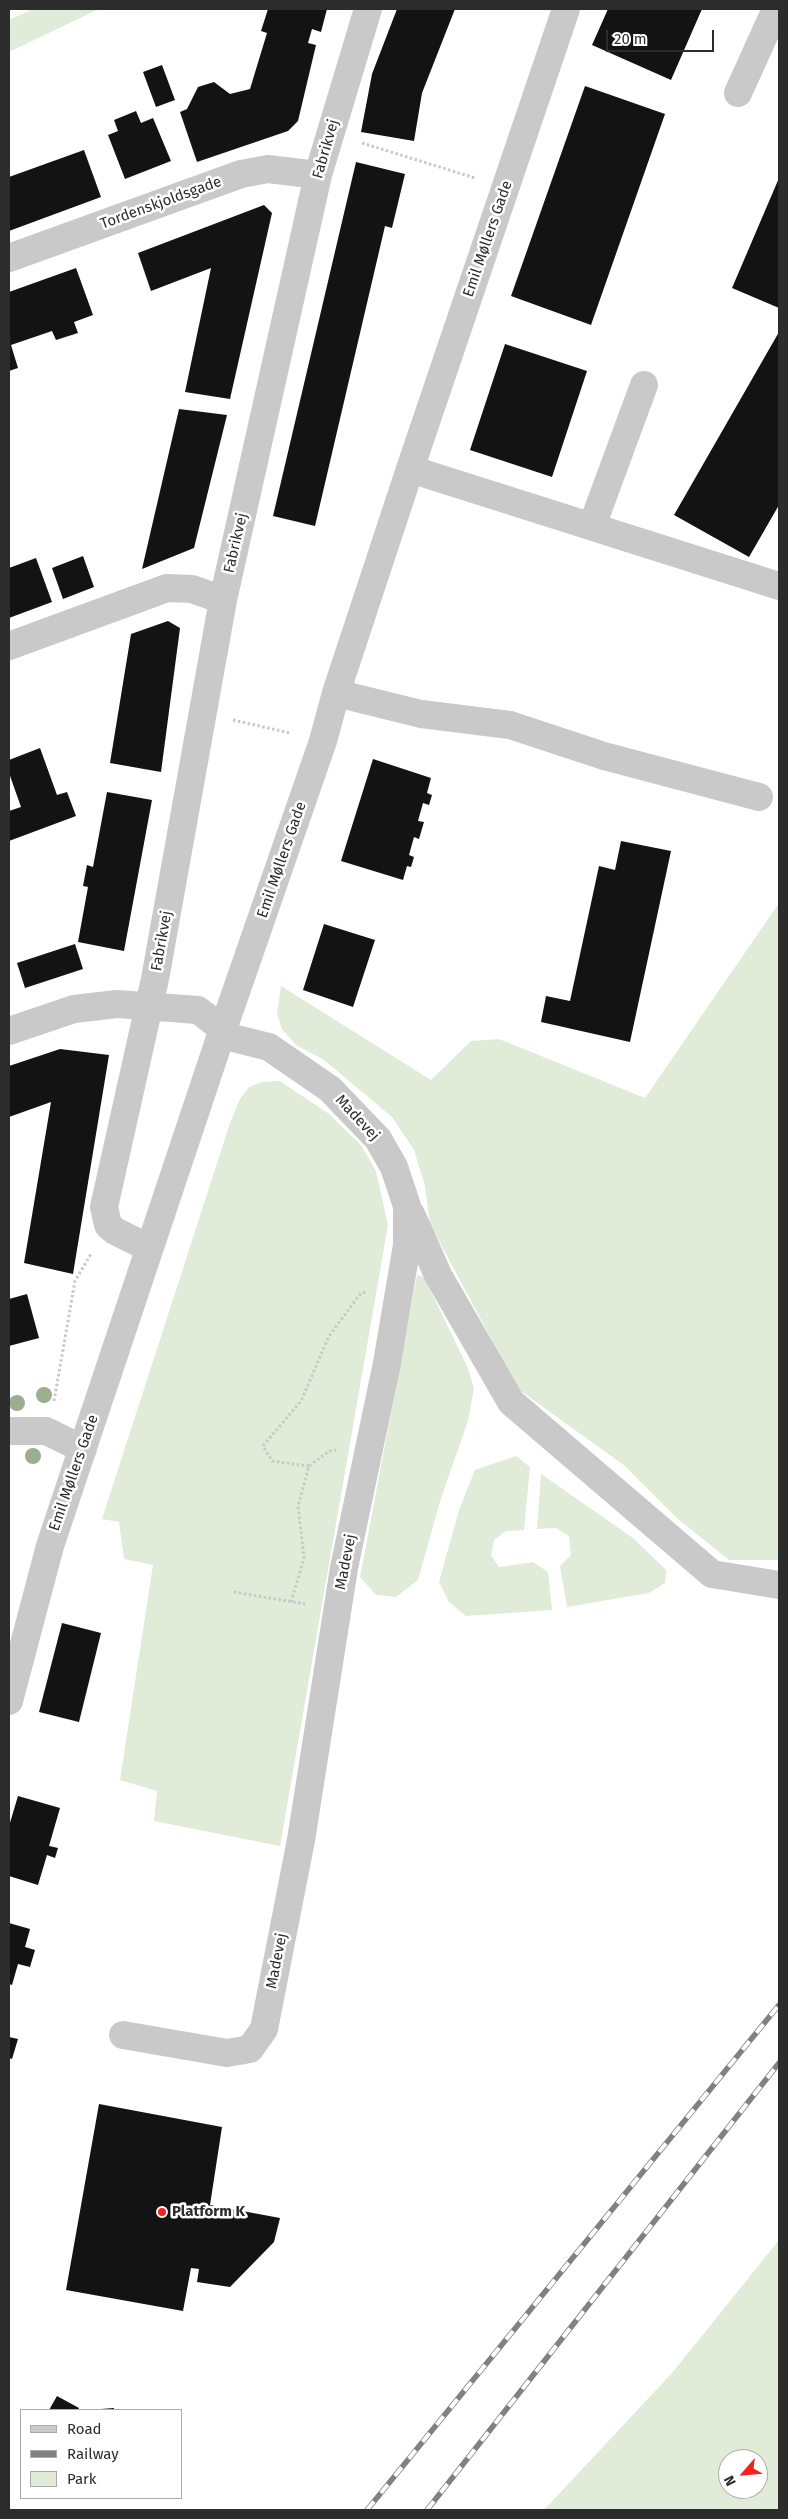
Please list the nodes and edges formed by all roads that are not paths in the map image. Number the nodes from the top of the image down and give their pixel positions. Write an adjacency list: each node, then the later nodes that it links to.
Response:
1 (368, 9): 5 (street, Fabrikvej)
2 (566, 9): 8 (street, Emil Møllers Gade)
3 (776, 9): 4 (street)
4 (738, 92)
5 (318, 175): 6 (street, Tordenskjoldsgade); 11 (street, Fabrikvej)
6 (9, 258)
7 (644, 385): 9 (street)
8 (410, 470): 9 (street); 13 (street, Emil Møllers Gade)
9 (592, 526): 10 (street)
10 (779, 586)
11 (223, 600): 12 (street); 15 (street, Fabrikvej)
12 (9, 646)
13 (336, 693): 14 (street); 17 (street, Emil Møllers Gade)
14 (760, 797)
15 (149, 1005): 16 (street); 17 (street); 19 (street)
16 (9, 1031)
17 (222, 1032): 18 (street, Madevej); 19 (street, Emil Møllers Gade)
18 (407, 1206): 22 (street); 24 (street, Madevej)
19 (149, 1248): 21 (street, Emil Møllers Gade)
20 (9, 1431): 21 (street)
21 (83, 1449): 23 (street, Emil Møllers Gade)
22 (779, 1585)
23 (9, 1701)
24 (123, 2035)

